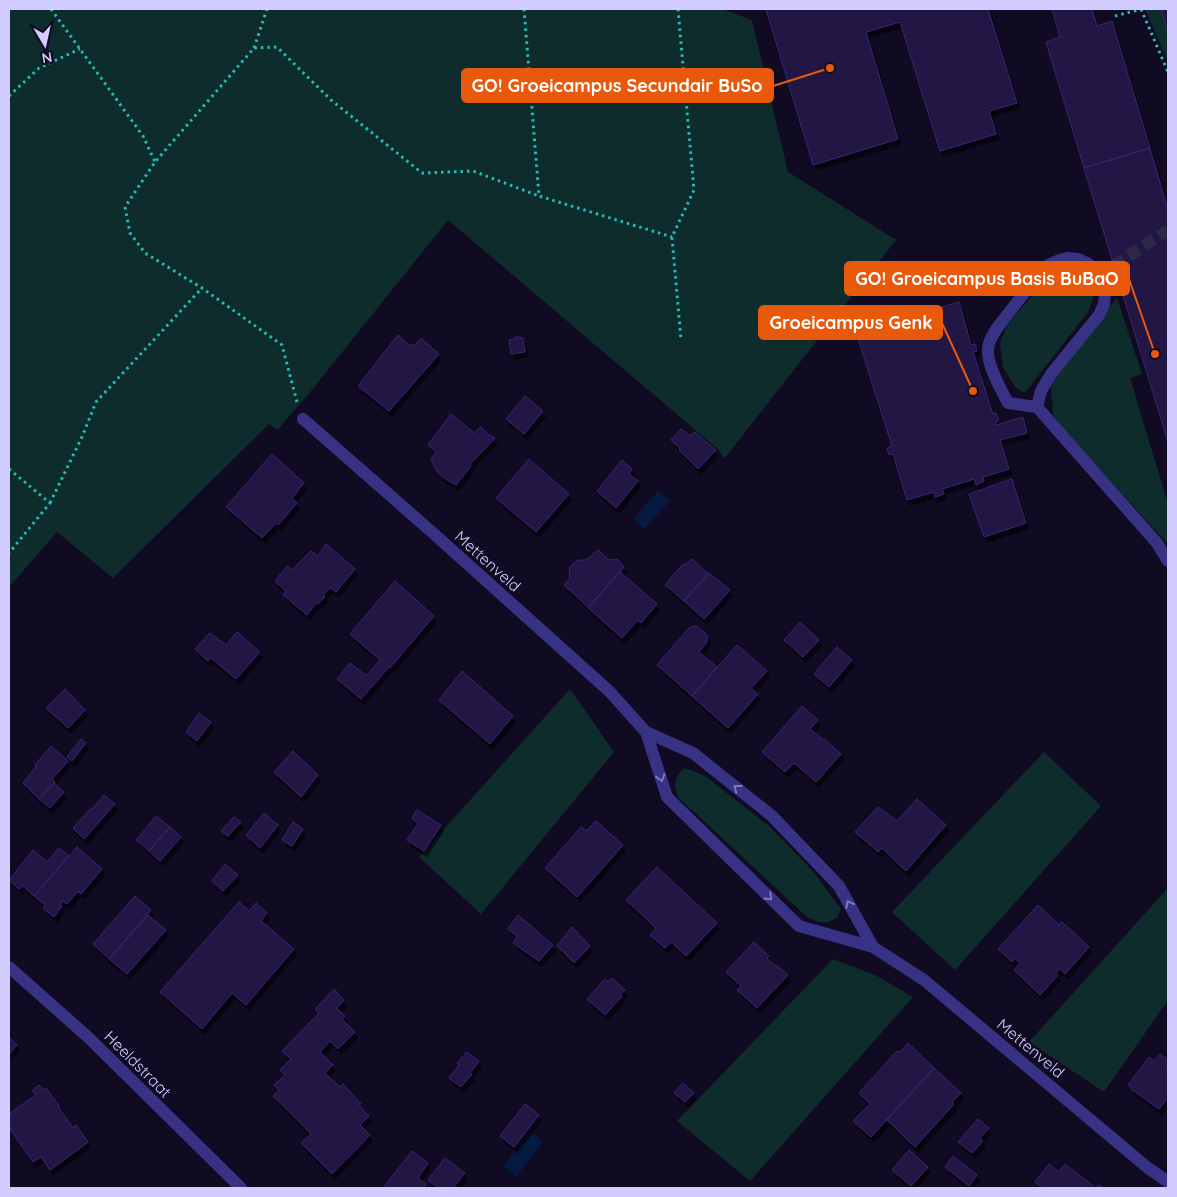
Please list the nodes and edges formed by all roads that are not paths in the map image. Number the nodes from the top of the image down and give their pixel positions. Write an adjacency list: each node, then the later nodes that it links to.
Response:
1 (1114, 266): 2 (street)
2 (1102, 275): 3 (street); 3 (street)
3 (1037, 407): 5 (street)
4 (303, 419): 6 (street, Mettenveld)
5 (1168, 561)
6 (646, 732): 7 (street, Mettenveld, one-way to 6); 7 (street, Mettenveld, one-way to 7)
7 (873, 946): 9 (street, Mettenveld)
8 (9, 967): 10 (street, Heeldstraat)
9 (1165, 1183)
10 (241, 1188)

